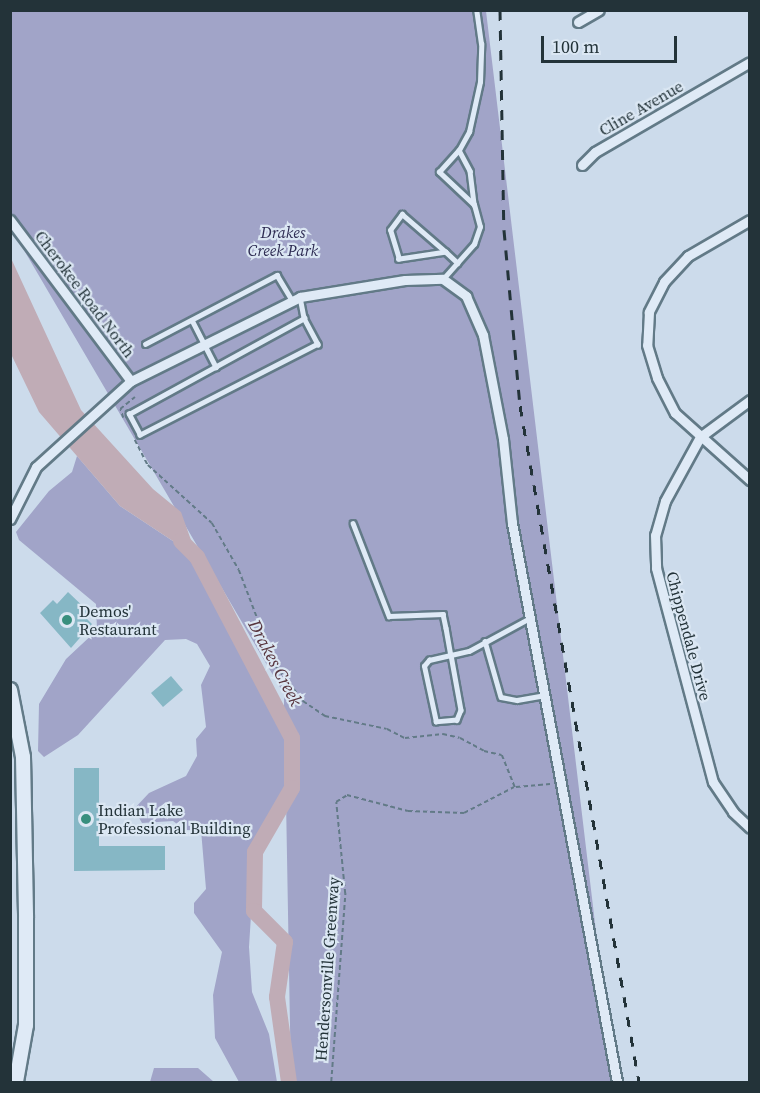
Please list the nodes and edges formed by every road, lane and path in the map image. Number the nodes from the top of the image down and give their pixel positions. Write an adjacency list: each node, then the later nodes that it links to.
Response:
1 (476, 10): 5 (lane)
2 (599, 10): 3 (street)
3 (578, 22)
4 (750, 62): 6 (street, Cline Avenue)
5 (459, 150): 7 (lane); 7 (lane)
6 (582, 165)
7 (474, 205): 11 (lane)
8 (10, 220): 19 (street, Cherokee Road North)
9 (750, 220): 24 (street)
10 (446, 252): 10 (lane); 11 (lane)
11 (458, 262): 12 (lane)
12 (443, 279): 13 (street); 28 (street)
13 (296, 299): 14 (lane); 15 (lane); 17 (street)
14 (304, 318): 18 (lane); 18 (lane)
15 (192, 320): 16 (lane); 17 (lane)
16 (145, 344)
17 (204, 344): 18 (lane); 19 (street)
18 (216, 367)
19 (131, 381): 26 (street, Cherokee Road North)
20 (135, 397): 22 (path)
21 (750, 400): 24 (street, Chippendale Drive)
22 (127, 425)
23 (132, 435): 34 (path)
24 (700, 437): 25 (street); 35 (street, Chippendale Drive)
25 (750, 480)
26 (10, 519)
27 (354, 523): 30 (lane)
28 (530, 618): 29 (lane); 32 (street)
29 (485, 642): 30 (lane); 32 (lane)
30 (451, 655): 30 (lane)
31 (10, 690): 36 (main road)
32 (544, 695): 33 (street)
33 (561, 780): 34 (path); 39 (street)
34 (515, 787): 38 (path, Hendersonville Greenway)
35 (750, 828)
36 (17, 885): 37 (main road)
37 (16, 1083)
38 (331, 1083)
39 (617, 1083)

